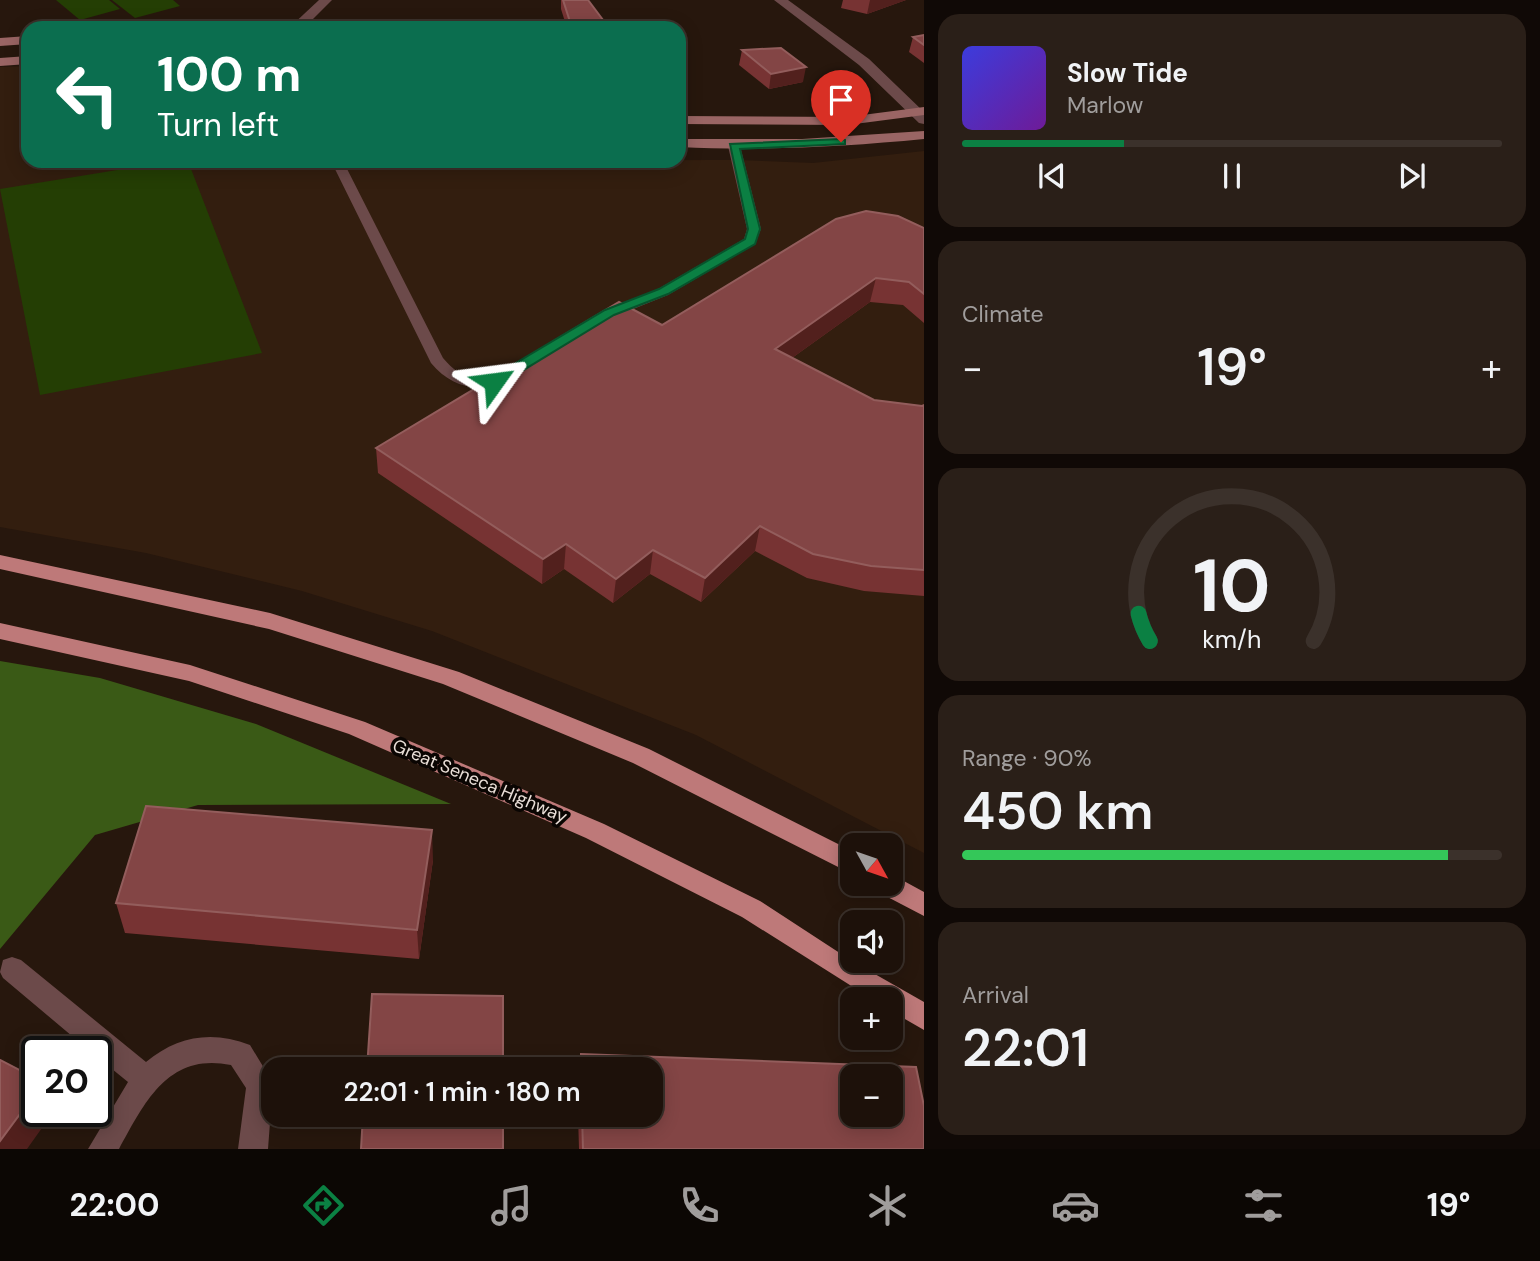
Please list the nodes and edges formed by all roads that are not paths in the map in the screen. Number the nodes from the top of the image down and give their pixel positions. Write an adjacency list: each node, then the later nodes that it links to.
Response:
1 (326, 0): 3 (street)
2 (780, 0): 8 (street)
3 (304, 21)
4 (21, 40): 5 (main road)
5 (0, 42)
6 (21, 60): 7 (main road)
7 (0, 62)
8 (922, 114): 9 (main road)
9 (686, 120)
10 (924, 135): 12 (main road)
11 (686, 143): 12 (main road)
12 (734, 146): 14 (lane)
13 (340, 168): 15 (lane)
14 (588, 326)
15 (517, 369)
16 (0, 562): 18 (main road)
17 (0, 631): 22 (main road, Great Seneca Highway)
18 (840, 857)
19 (903, 893): 20 (main road)
20 (924, 905)
21 (12, 969): 23 (street)
22 (924, 1017)
23 (148, 1081): 24 (street); 25 (street)
24 (103, 1149)
25 (253, 1149)

